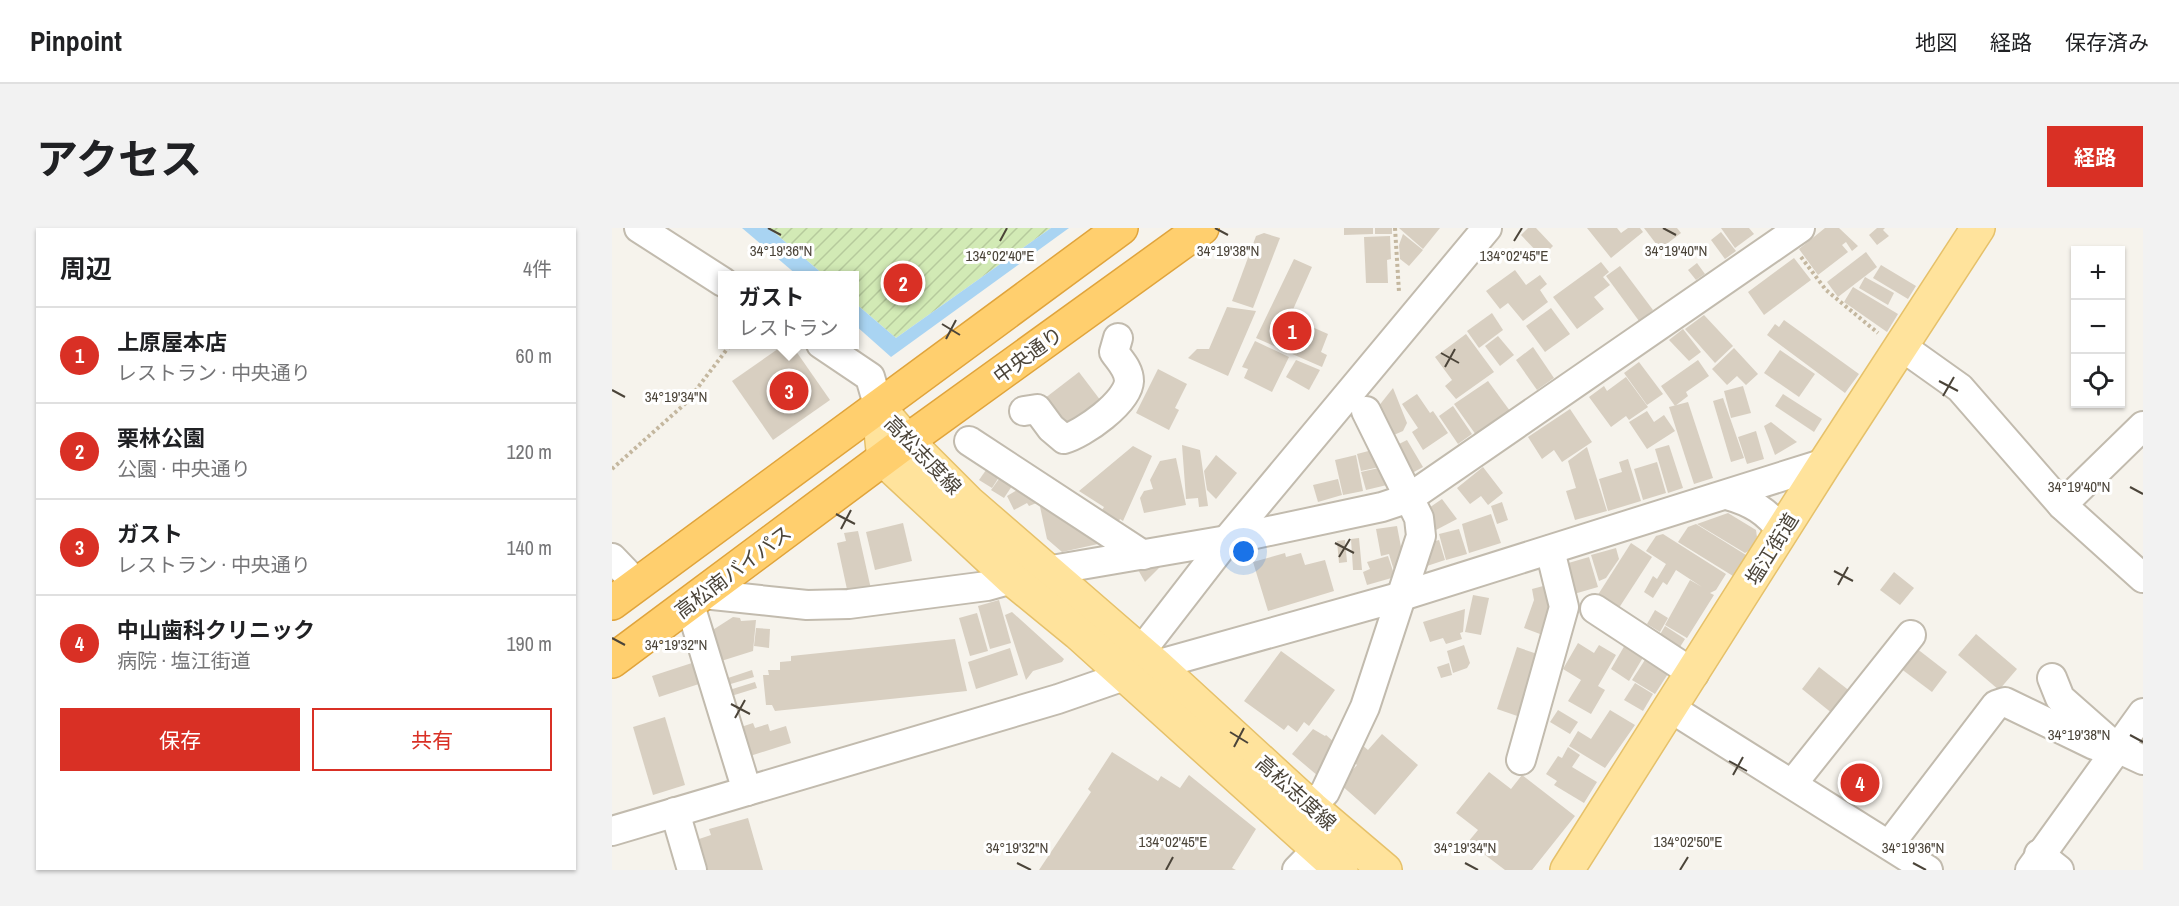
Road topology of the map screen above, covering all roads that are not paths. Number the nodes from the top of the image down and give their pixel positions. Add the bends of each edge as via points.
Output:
1 (639, 228) edge
2 (1121, 228) edge
3 (1202, 228) edge
4 (1487, 228) edge
5 (1978, 228) edge
6 (1793, 233) edge
7 (718, 279) edge
8 (1118, 338) dead end
9 (1901, 346) junction
10 (827, 349) edge
11 (879, 408) junction
12 (1024, 411) dead end
13 (1366, 411) dead end
14 (2143, 426) edge
15 (969, 441) dead end
16 (896, 451) junction
17 (1825, 463) junction
18 (854, 483) joint
19 (1727, 495) junction
20 (1409, 498) junction
21 (2062, 505) junction
22 (1782, 531) junction
23 (1227, 540) junction
24 (1550, 550) junction
25 (1143, 555) junction
26 (612, 558) edge
27 (1046, 571) junction
28 (2143, 578) edge
29 (1012, 579) junction
30 (620, 588) edge
31 (1399, 597) junction
32 (696, 600) junction
33 (1595, 609) dead end
34 (1911, 635) dead end
35 (612, 661) edge
36 (1139, 664) junction
37 (1694, 674) junction
38 (2052, 678) dead end
39 (1672, 709) junction
40 (2143, 713) edge
41 (2117, 748) junction
42 (1521, 760) dead end
43 (2143, 760) edge
44 (1793, 783) junction
45 (747, 791) junction
46 (675, 812) junction
47 (1302, 817) junction
48 (612, 831) edge
49 (1889, 845) junction
50 (1323, 855) edge
51 (2043, 865) edge
52 (692, 870) edge
53 (1385, 870) edge
54 (1567, 870) edge
55 (1928, 870) edge

1 - 7 street
2 - 11 highway
3 - 16 highway, 中央通り
4 - 23 street
5 - 9 main road, 塩江街道
6 - 20 street
8 - 12 street via 1114,352 1129,380 1110,411 1064,439 1036,409
9 - 17 main road, 塩江街道
9 - 21 street via 1960,388
10 - 11 street via 870,377
11 - 16 main road, 高松志度線
11 - 30 highway
13 - 20 street
14 - 21 street
15 - 25 street
16 - 18 highway, 中央通り
16 - 27 main road, 高松志度線 via 968,502
16 - 29 main road, 高松志度線
17 - 19 street
17 - 22 main road, 塩江街道
18 - 32 highway, 高松南バイパス
19 - 22 street via 1750,501
19 - 24 street
20 - 23 street
20 - 31 street via 1419,518 1421,536
21 - 28 street
22 - 37 main road, 塩江街道
23 - 25 street
23 - 36 street
24 - 31 street
24 - 42 street via 1564,608
25 - 27 street
26 - 30 street
27 - 36 main road, 高松志度線
29 - 32 street via 849,604
29 - 36 main road, 高松志度線
31 - 36 street
31 - 47 street via 1365,707 1325,792
32 - 35 highway, 高松南バイパス
32 - 45 street
33 - 37 street
34 - 44 street
36 - 45 street via 1058,699
36 - 47 main road, 高松志度線
37 - 39 main road, 塩江街道
38 - 41 street via 2060,698
39 - 44 street
39 - 54 main road, 塩江街道
40 - 41 street
41 - 43 street
41 - 49 street via 2094,745 2005,702 1996,705
41 - 51 street
44 - 49 street
45 - 46 street
46 - 48 street
46 - 52 street
47 - 50 main road, 高松志度線
49 - 55 street
50 - 53 main road, 高松志度線

